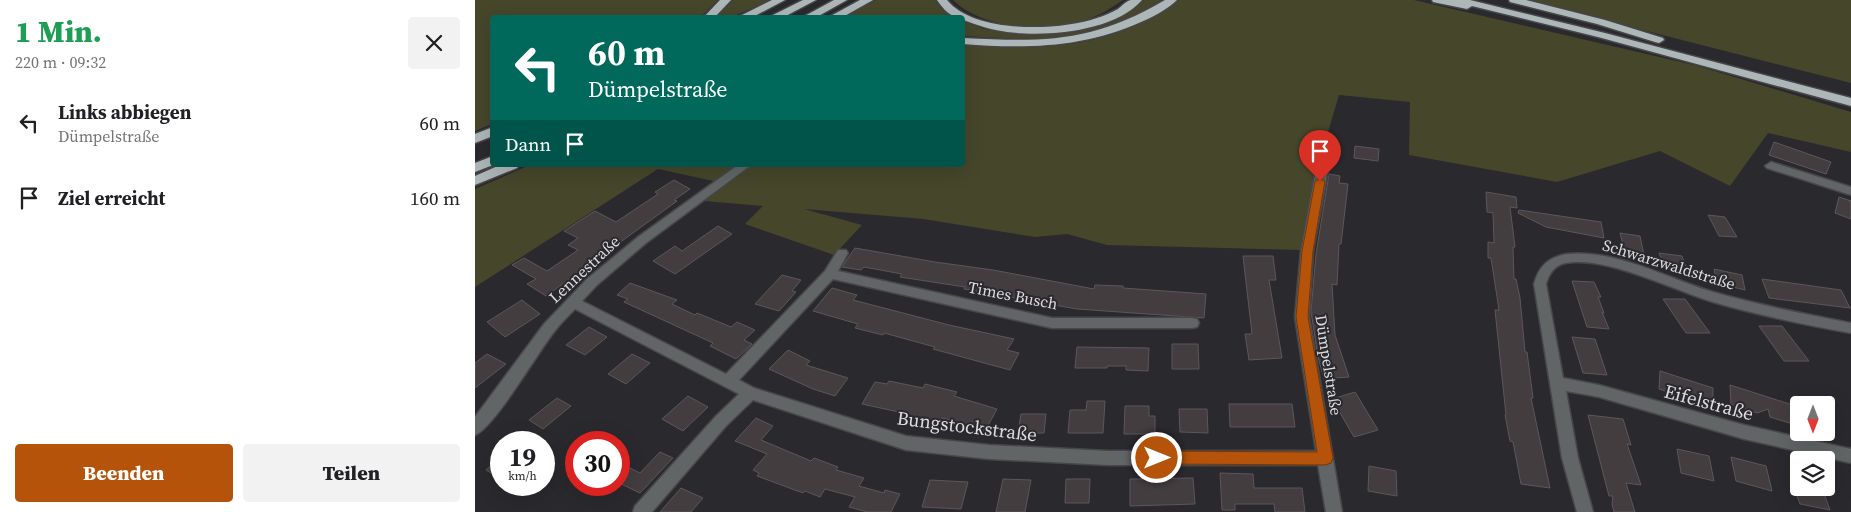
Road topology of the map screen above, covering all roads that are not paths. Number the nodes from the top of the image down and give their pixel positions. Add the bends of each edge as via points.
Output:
1 (726, 0) edge
2 (781, 0) edge
3 (811, 0) edge
4 (842, 0) edge
5 (868, 0) edge
6 (941, 0) edge
7 (1137, 0) edge
8 (1172, 0) edge
9 (1437, 0) edge
10 (1458, 0) edge
11 (1491, 0) edge
12 (1514, 0) edge
13 (711, 15) edge
14 (748, 15) edge
15 (778, 15) edge
16 (812, 15) edge
17 (838, 15) edge
18 (959, 15) edge
19 (965, 17) edge
20 (1659, 40) junction
21 (965, 41) edge
22 (1678, 56) junction
23 (1851, 92) edge
24 (1851, 102) edge
25 (490, 132) edge
26 (475, 139) edge
27 (490, 142) edge
28 (475, 148) edge
29 (490, 161) edge
30 (1323, 164) dead end
31 (1771, 166) dead end
32 (507, 167) edge
33 (742, 167) edge
34 (475, 168) edge
35 (475, 181) edge
36 (1851, 190) edge
37 (842, 253) dead end
38 (830, 274) junction
39 (573, 302) junction
40 (1192, 324) dead end
41 (1851, 328) edge
42 (728, 382) junction
43 (1556, 383) junction
44 (750, 393) junction
45 (475, 428) edge
46 (1851, 456) edge
47 (1325, 458) junction
48 (641, 512) edge
49 (1334, 512) edge
50 (1585, 512) edge

1 - 13 highway
2 - 14 highway
3 - 15 highway
4 - 16 highway
5 - 17 highway
6 - 18 highway
7 - 19 highway via 1101,20 1065,28 1032,31 994,27
8 - 21 highway via 1121,29 1077,40 1033,44
9 - 22 highway
10 - 22 highway
11 - 20 highway
12 - 20 highway
20 - 23 highway
22 - 24 highway
25 - 26 highway
27 - 28 highway
29 - 34 highway
30 - 47 street, Dümpelstraße via 1307,251 1302,317
31 - 36 street
32 - 35 highway
33 - 39 street, Lennestraße via 618,259
37 - 38 street
38 - 40 street, Times Busch via 1052,323
38 - 42 street
39 - 42 street, Bungstockstraße
39 - 45 street, Lennestraße via 549,328
41 - 43 street, Schwarzwaldstraße via 1728,301 1606,262 1589,258 1561,259 1548,266 1540,284
42 - 44 street, Bungstockstraße
43 - 46 street, Eifelstraße via 1599,391 1744,432
43 - 50 street, Schwarzwaldstraße via 1570,458
44 - 47 street, Bungstockstraße via 905,443 989,452 1108,458
44 - 48 street
47 - 49 street, Dümpelstraße

